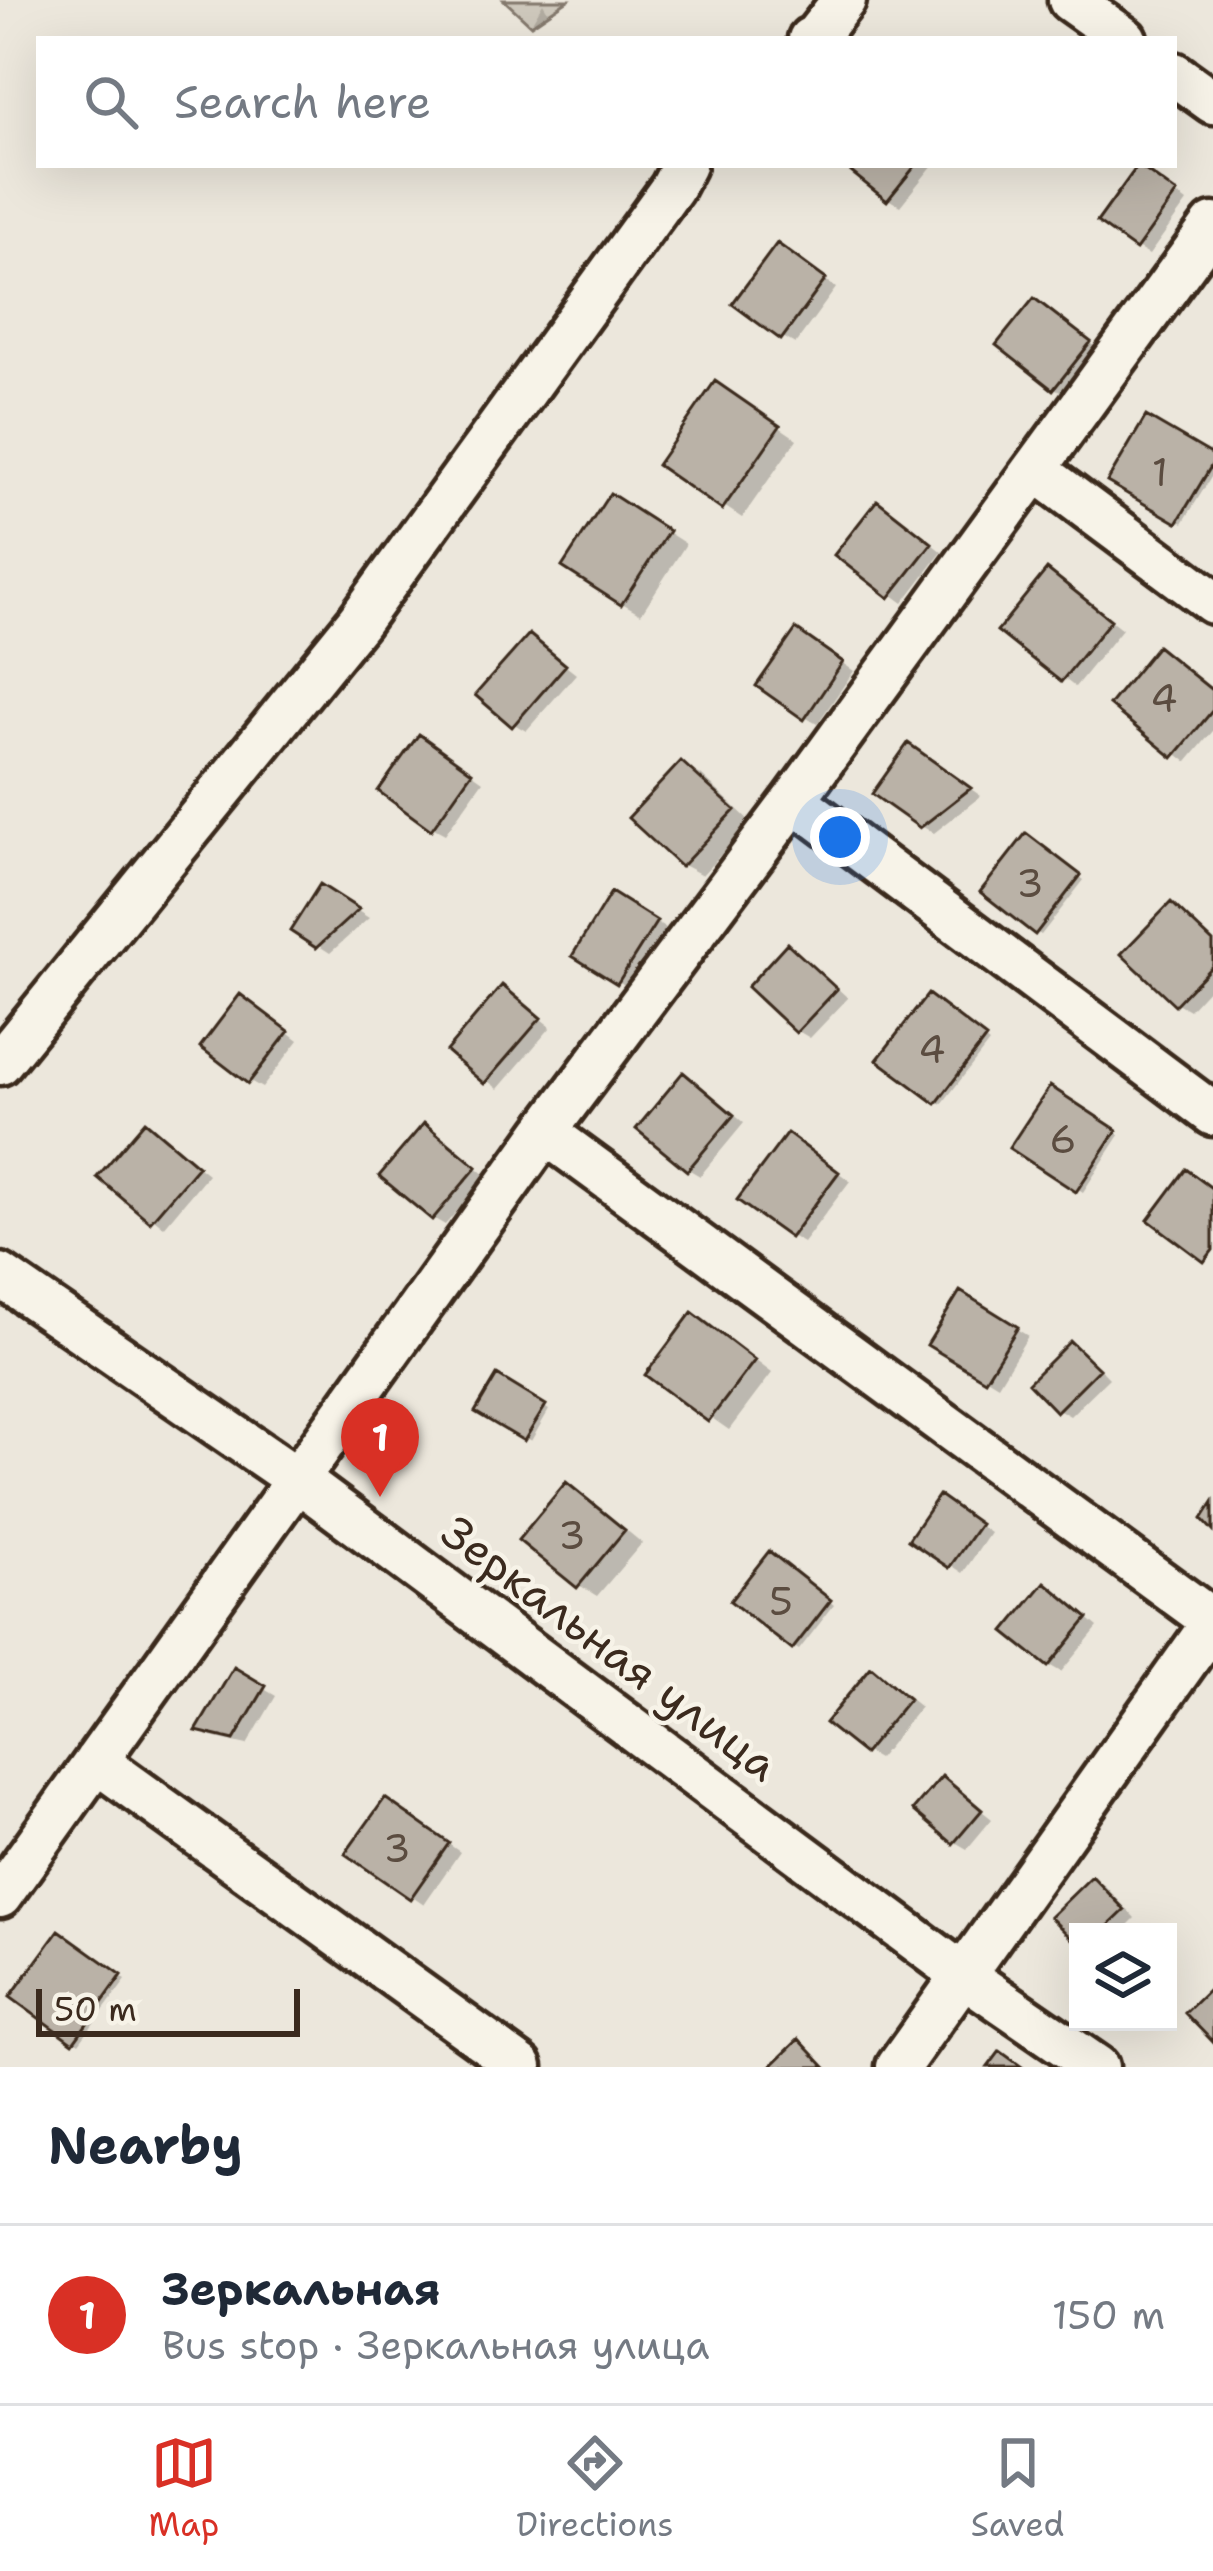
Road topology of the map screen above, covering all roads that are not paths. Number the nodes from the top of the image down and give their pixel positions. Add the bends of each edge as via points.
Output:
1 (844, 0) edge
2 (1070, 0) edge
3 (816, 36) edge
4 (1120, 36) edge
5 (1177, 76) edge
6 (1213, 102) edge
7 (683, 168) edge
8 (1213, 225) edge
9 (1036, 470) junction
10 (1213, 602) edge
11 (794, 800) junction
12 (0, 1063) edge
13 (1213, 1114) edge
14 (545, 1132) junction
15 (0, 1275) edge
16 (298, 1480) junction
17 (1213, 1622) edge
18 (96, 1761) junction
19 (0, 1896) edge
20 (963, 1975) junction
21 (521, 2067) edge
22 (898, 2067) edge
23 (1097, 2067) edge

1 - 3 street
2 - 4 street
5 - 6 street
7 - 12 street via 358,622
8 - 9 street
9 - 10 street
9 - 11 street
11 - 13 street
11 - 14 street
14 - 16 street
14 - 17 street
15 - 16 street, Зеркальная улица
16 - 18 street
16 - 20 street, Зеркальная улица
17 - 20 street
18 - 19 street
18 - 21 street
20 - 22 street
20 - 23 street, Зеркальная улица

